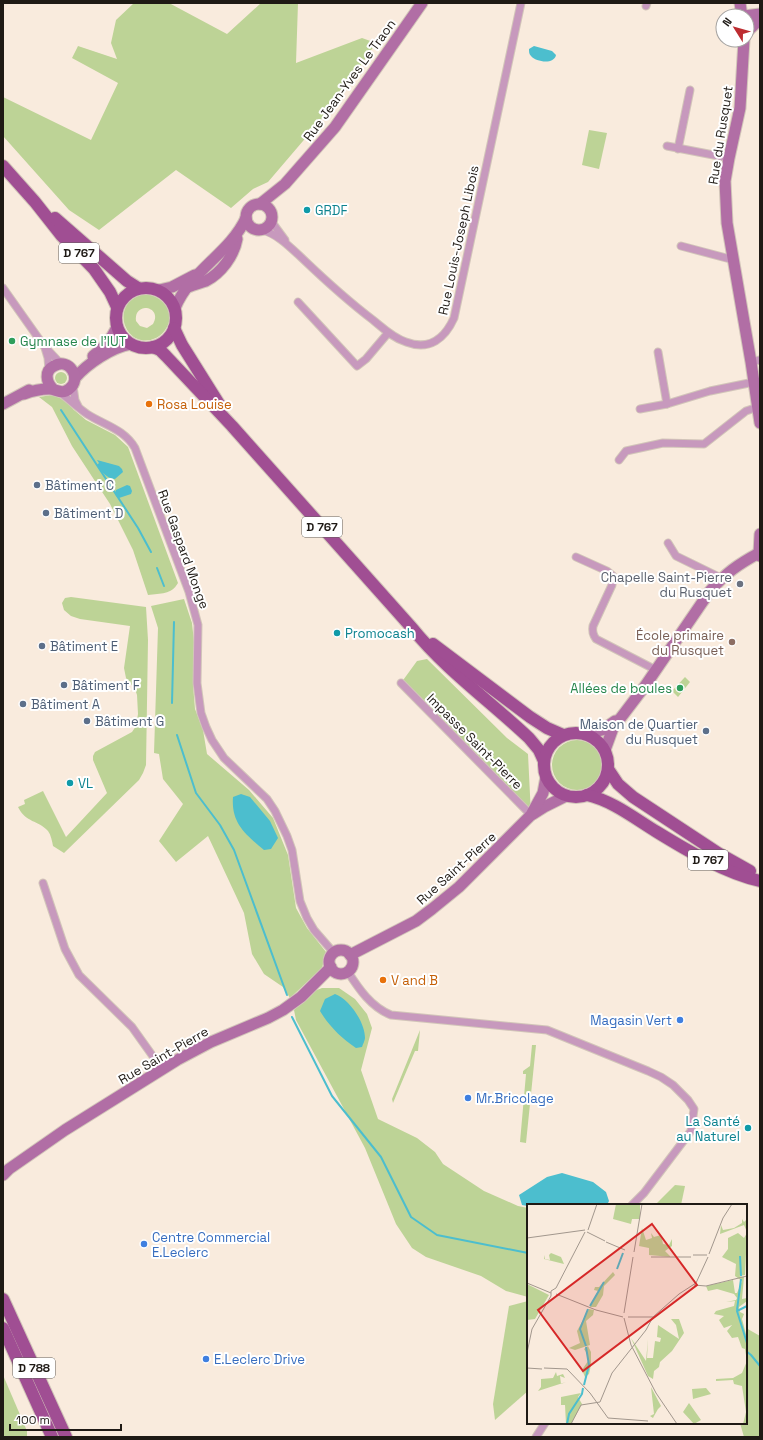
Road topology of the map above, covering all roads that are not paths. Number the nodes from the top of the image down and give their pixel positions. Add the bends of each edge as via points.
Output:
1 (422, 3) edge
2 (521, 3) edge
3 (744, 48) edge
4 (690, 90) dead end
5 (667, 146) dead end
6 (678, 149) junction
7 (729, 158) junction
8 (3, 166) edge
9 (285, 184) junction
10 (35, 202) junction
11 (260, 204) junction
12 (271, 216) junction
13 (246, 218) junction
14 (258, 229) junction
15 (233, 242) junction
16 (287, 244) junction
17 (680, 246) dead end
18 (734, 260) junction
19 (200, 272) junction
20 (187, 287) junction
21 (3, 288) edge
22 (138, 288) junction
23 (159, 290) junction
24 (298, 302) dead end
25 (117, 307) junction
26 (175, 308) junction
27 (117, 327) junction
28 (174, 328) junction
29 (388, 333) junction
30 (131, 344) junction
31 (44, 346) junction
32 (153, 347) junction
33 (658, 352) dead end
34 (756, 361) edge
35 (65, 365) junction
36 (48, 374) junction
37 (74, 382) junction
38 (754, 382) junction
39 (56, 391) junction
40 (24, 394) junction
41 (3, 404) edge
42 (668, 404) junction
43 (758, 407) junction
44 (79, 408) junction
45 (640, 409) dead end
46 (760, 423) edge
47 (232, 426) junction
48 (619, 460) dead end
49 (760, 534) edge
50 (668, 543) dead end
51 (760, 554) edge
52 (576, 557) dead end
53 (721, 578) junction
54 (412, 628) junction
55 (656, 670) junction
56 (402, 684) dead end
57 (620, 717) junction
58 (586, 734) junction
59 (563, 735) junction
60 (605, 750) junction
61 (544, 761) junction
62 (608, 769) junction
63 (546, 778) junction
64 (587, 795) junction
65 (566, 796) junction
66 (531, 815) junction
67 (760, 876) edge
68 (760, 881) edge
69 (44, 883) dead end
70 (334, 953) junction
71 (350, 955) junction
72 (331, 967) junction
73 (348, 972) junction
74 (162, 1069) junction
75 (5, 1172) edge
76 (633, 1204) edge
77 (3, 1299) edge
78 (3, 1328) edge
79 (544, 1424) edge
80 (52, 1437) edge
81 (66, 1437) edge
82 (536, 1437) edge

1 - 9 main road, Rue Jean-Yves Le Traon via 346,113
2 - 29 street, Rue Louis-Joseph Libois via 454,318 446,333 428,344 405,342
3 - 7 main road, Rue du Rusquet via 740,108
4 - 6 street
5 - 6 street
6 - 7 street
7 - 18 main road, Rue du Rusquet via 725,204
8 - 10 main road, D 767
9 - 11 main road, Rue Jean-Yves Le Traon
9 - 12 main road
10 - 22 main road, D 767
10 - 25 main road, D 767 via 61,235 94,269
11 - 12 main road via 268,207
11 - 13 main road via 250,208
12 - 14 main road via 269,225
12 - 16 street, Rue Louis-Joseph Libois
13 - 14 main road via 247,222
13 - 15 main road
14 - 15 main road
14 - 16 street, Rue Louis-Joseph Libois
15 - 19 main road
15 - 20 main road via 232,255 217,272 206,280
16 - 29 street, Rue Louis-Joseph Libois via 346,300
17 - 18 street
18 - 34 main road, Rue du Rusquet
19 - 20 main road
19 - 23 main road via 172,287
20 - 26 main road
21 - 31 street
22 - 23 main road
22 - 25 main road via 125,295
23 - 26 main road via 168,297
24 - 29 street via 357,366
25 - 27 main road
26 - 28 main road
27 - 30 main road via 120,334
27 - 35 main road via 106,345 89,360 74,366
28 - 32 main road via 166,340
28 - 47 main road, D 767
30 - 32 main road via 138,347
30 - 37 main road via 117,348 82,370
31 - 35 street
31 - 36 street via 48,358
32 - 47 main road, D 767 via 160,350
33 - 42 street
34 - 38 main road, Rue du Rusquet
35 - 36 main road via 54,366
35 - 37 main road via 73,371
36 - 39 main road via 49,386
36 - 40 main road via 40,384
37 - 39 main road via 67,391
37 - 44 street via 75,400
38 - 42 street via 710,391
38 - 43 main road, Rue du Rusquet
39 - 40 main road
39 - 44 street, Rue Gaspard Monge
40 - 41 main road
42 - 45 street
43 - 46 main road, Rue du Rusquet
43 - 48 street via 746,411 704,444 662,443 626,451
44 - 70 street, Rue Gaspard Monge via 123,433 135,448 189,592 198,625 197,683 201,713 206,726 224,758 267,799 275,811 292,850 300,901 307,918
47 - 54 main road, D 767
49 - 51 main road
50 - 53 street via 676,556
51 - 53 main road via 736,566
52 - 55 street via 613,576 612,585 593,626 594,637
53 - 55 main road
54 - 59 main road, D 767 via 513,704 547,728
54 - 61 main road, D 767 via 444,663 529,738
55 - 57 main road
56 - 66 street, Impasse Saint-Pierre
57 - 58 main road via 602,730
57 - 60 main road
58 - 59 main road via 574,732
58 - 60 main road via 595,738
59 - 61 main road via 550,745
60 - 62 main road
61 - 63 main road
62 - 64 main road via 601,785
62 - 67 main road, D 767 via 618,784 633,797 718,853
63 - 65 main road via 554,789
63 - 66 main road, Rue Saint-Pierre via 543,793
64 - 65 main road
64 - 68 main road, D 767 via 616,806 695,854 733,872
65 - 66 main road, Rue Saint-Pierre
66 - 71 main road, Rue Saint-Pierre via 459,887 432,909 400,930
69 - 74 street via 65,949 80,975 132,1027
70 - 71 main road via 341,951
70 - 72 main road via 330,959
71 - 73 main road via 353,962
72 - 73 main road via 338,974
72 - 74 main road, Rue Saint-Pierre via 301,997 283,1010 211,1042
73 - 76 street via 357,987 375,1006 391,1015 547,1030 673,1084 694,1109 692,1131
74 - 75 main road, Rue Saint-Pierre via 65,1130
77 - 81 main road, D 788
78 - 80 main road, D 788
79 - 82 street

